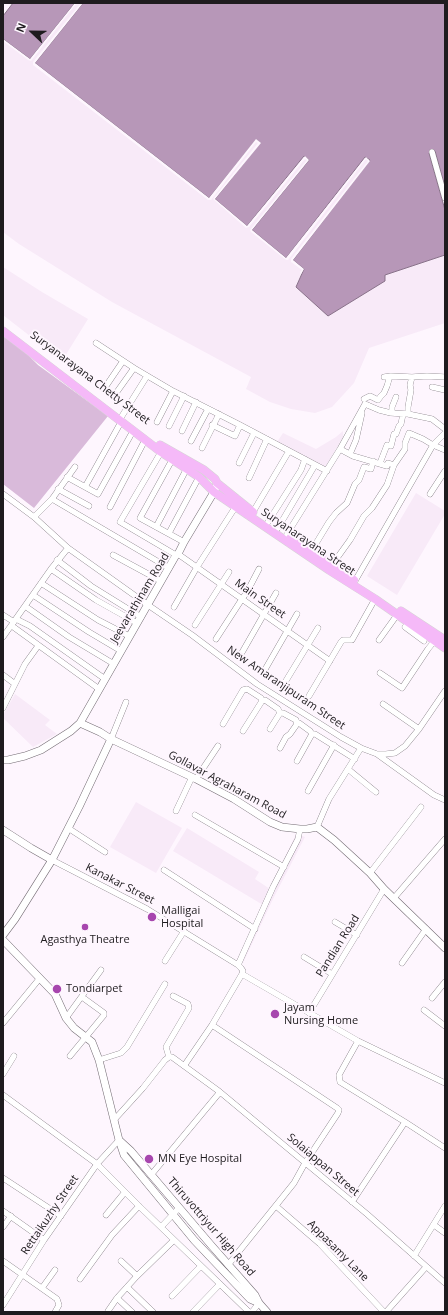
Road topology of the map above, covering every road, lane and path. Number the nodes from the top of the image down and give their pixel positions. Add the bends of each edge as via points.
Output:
1 (432, 152) dead end
2 (445, 198) edge
3 (3, 326) edge
4 (3, 331) edge
5 (96, 343) dead end
6 (123, 361) junction
7 (134, 368) junction
8 (147, 376) junction
9 (412, 377) junction
10 (445, 377) edge
11 (432, 387) dead end
12 (104, 389) dead end
13 (445, 390) edge
14 (173, 391) junction
15 (114, 396) dead end
16 (184, 396) junction
17 (396, 397) dead end
18 (364, 400) dead end
19 (196, 402) junction
20 (208, 409) junction
21 (361, 411) junction
22 (392, 413) junction
23 (219, 414) junction
24 (406, 414) junction
25 (122, 419) junction
26 (158, 422) dead end
27 (212, 425) junction
28 (240, 425) junction
29 (169, 426) dead end
30 (445, 429) edge
31 (133, 431) junction
32 (182, 431) dead end
33 (254, 433) junction
34 (445, 433) edge
35 (266, 439) junction
36 (145, 440) junction
37 (192, 441) dead end
38 (433, 445) junction
39 (202, 448) dead end
40 (340, 449) junction
41 (162, 450) junction
42 (445, 450) edge
43 (289, 451) junction
44 (350, 454) junction
45 (305, 459) junction
46 (172, 460) junction
47 (373, 461) junction
48 (239, 463) dead end
49 (380, 463) junction
50 (315, 465) junction
51 (394, 465) junction
52 (75, 467) dead end
53 (186, 470) junction
54 (326, 471) junction
55 (445, 471) edge
56 (67, 477) junction
57 (199, 477) junction
58 (249, 478) dead end
59 (217, 483) junction
60 (85, 487) junction
61 (58, 489) junction
62 (214, 492) junction
63 (3, 494) edge
64 (430, 494) dead end
65 (52, 499) junction
66 (89, 506) dead end
67 (236, 506) junction
68 (110, 507) dead end
69 (254, 512) junction
70 (34, 517) junction
71 (268, 522) junction
72 (156, 527) junction
73 (278, 528) junction
74 (169, 533) junction
75 (287, 534) junction
76 (184, 542) junction
77 (68, 548) junction
78 (312, 550) junction
79 (113, 555) dead end
80 (177, 555) junction
81 (57, 560) junction
82 (332, 565) junction
83 (197, 567) junction
84 (169, 568) junction
85 (51, 569) junction
86 (259, 569) dead end
87 (229, 572) dead end
88 (162, 581) junction
89 (355, 581) junction
90 (40, 583) junction
91 (221, 584) junction
92 (276, 592) dead end
93 (33, 595) junction
94 (242, 599) junction
95 (375, 599) junction
96 (148, 605) junction
97 (25, 606) junction
98 (174, 607) dead end
99 (265, 614) junction
100 (297, 614) dead end
101 (3, 615) edge
102 (397, 615) junction
103 (139, 620) junction
104 (14, 622) junction
105 (409, 623) junction
106 (195, 625) dead end
107 (318, 628) dead end
108 (287, 631) junction
109 (130, 636) junction
110 (3, 637) edge
111 (216, 639) dead end
112 (380, 640) dead end
113 (445, 640) edge
114 (424, 641) dead end
115 (435, 642) junction
116 (308, 645) junction
117 (38, 646) junction
118 (445, 648) edge
119 (121, 651) junction
120 (240, 656) dead end
121 (330, 661) junction
122 (114, 664) junction
123 (263, 673) dead end
124 (380, 673) dead end
125 (3, 675) edge
126 (105, 679) junction
127 (15, 684) junction
128 (284, 684) dead end
129 (99, 689) junction
130 (445, 691) edge
131 (309, 696) dead end
132 (262, 701) junction
133 (126, 702) dead end
134 (383, 704) dead end
135 (3, 708) edge
136 (280, 713) junction
137 (80, 723) junction
138 (223, 724) dead end
139 (297, 724) junction
140 (270, 729) dead end
141 (419, 729) junction
142 (243, 731) dead end
143 (312, 734) junction
144 (111, 739) junction
145 (334, 745) junction
146 (218, 746) dead end
147 (280, 748) dead end
148 (361, 748) junction
149 (377, 754) junction
150 (355, 759) junction
151 (3, 760) edge
152 (297, 761) dead end
153 (348, 769) junction
154 (194, 778) junction
155 (308, 791) dead end
156 (376, 792) dead end
157 (445, 800) edge
158 (421, 807) dead end
159 (176, 811) dead end
160 (195, 815) dead end
161 (317, 827) junction
162 (68, 828) junction
163 (3, 830) edge
164 (300, 830) junction
165 (445, 839) edge
166 (106, 852) dead end
167 (52, 860) junction
168 (284, 868) junction
169 (164, 870) dead end
170 (370, 873) junction
171 (384, 889) junction
172 (394, 898) junction
173 (335, 922) dead end
174 (255, 929) junction
175 (426, 930) junction
176 (184, 931) junction
177 (3, 935) edge
178 (357, 935) junction
179 (3, 940) edge
180 (445, 948) edge
181 (304, 957) dead end
182 (165, 961) dead end
183 (402, 963) dead end
184 (238, 965) junction
185 (101, 970) dead end
186 (242, 974) junction
187 (332, 974) junction
188 (40, 978) junction
189 (445, 982) edge
190 (165, 984) dead end
191 (173, 996) dead end
192 (82, 997) junction
193 (432, 998) dead end
194 (424, 1010) dead end
195 (309, 1013) junction
196 (66, 1018) junction
197 (3, 1023) edge
198 (212, 1025) junction
199 (445, 1026) edge
200 (86, 1038) junction
201 (358, 1041) junction
202 (14, 1056) dead end
203 (70, 1056) dead end
204 (169, 1057) junction
205 (99, 1060) junction
206 (184, 1066) junction
207 (3, 1074) edge
208 (445, 1083) edge
209 (220, 1092) junction
210 (3, 1095) edge
211 (114, 1120) junction
212 (405, 1122) junction
213 (118, 1140) junction
214 (445, 1148) edge
215 (305, 1163) junction
216 (97, 1164) junction
217 (150, 1175) junction
218 (3, 1178) edge
219 (125, 1192) junction
220 (352, 1202) junction
221 (139, 1206) junction
222 (276, 1206) junction
223 (445, 1206) edge
224 (179, 1208) junction
225 (3, 1211) edge
226 (173, 1214) junction
227 (106, 1215) dead end
228 (11, 1216) junction
229 (61, 1216) junction
230 (434, 1224) junction
231 (3, 1227) edge
232 (161, 1227) junction
233 (445, 1233) edge
234 (44, 1240) junction
235 (174, 1240) junction
236 (414, 1256) junction
237 (3, 1261) edge
238 (121, 1261) dead end
239 (228, 1265) junction
240 (201, 1266) junction
241 (426, 1267) junction
242 (54, 1270) dead end
243 (23, 1274) junction
244 (137, 1276) junction
245 (80, 1279) dead end
246 (445, 1283) edge
247 (220, 1284) junction
248 (127, 1287) junction
249 (42, 1288) junction
250 (172, 1296) dead end
251 (117, 1298) junction
252 (259, 1304) junction
253 (3, 1305) edge
254 (108, 1311) dead end
255 (55, 1312) edge
256 (132, 1312) edge
257 (153, 1312) edge
258 (193, 1312) edge
259 (249, 1312) edge
260 (252, 1312) edge
261 (267, 1312) edge
262 (385, 1312) edge

1 - 2 street
3 - 25 main road, Suryanarayana Chetty Street
4 - 25 main road, Suryanarayana Chetty Street
5 - 6 street
6 - 7 street
6 - 12 street
7 - 8 street
7 - 15 street
8 - 14 street
8 - 25 street
9 - 10 street
9 - 18 street via 387,377 388,386 378,400 370,396
9 - 24 street
11 - 13 street
14 - 16 street
14 - 26 street
16 - 19 street
16 - 29 street
17 - 22 street
19 - 20 street
19 - 32 street
20 - 23 street
20 - 37 street
21 - 22 street via 365,404
21 - 40 street
21 - 44 street via 357,435
22 - 24 street
23 - 27 street
23 - 28 street
24 - 30 street via 432,419
24 - 49 street via 394,434 391,446 387,445
25 - 31 main road, Suryanarayana Chetty Street
25 - 41 main road, Suryanarayana Chetty Street
25 - 60 street
27 - 28 street via 235,436
27 - 39 street
28 - 33 street
31 - 36 main road, Suryanarayana Chetty Street
31 - 60 street via 98,494
33 - 35 street
33 - 48 street
34 - 38 street
35 - 43 street
35 - 58 street
36 - 41 main road, Suryanarayana Chetty Street
36 - 68 street
38 - 42 street
38 - 51 street via 409,434 405,449
38 - 89 street
40 - 44 street
40 - 54 street
41 - 46 main road, Suryanarayana Street
41 - 59 main road, Suryanarayana Street via 204,470
41 - 80 street, Main Street via 120,522
43 - 45 street
43 - 69 street
44 - 47 street
45 - 50 street
45 - 71 street via 301,470
46 - 53 main road, Suryanarayana Street
46 - 72 street via 140,518
47 - 49 street
47 - 78 street via 371,469 364,467 347,503 329,522
49 - 51 street
50 - 54 street
50 - 73 street
51 - 82 street via 387,485
52 - 56 street
53 - 57 main road, Suryanarayana Street
53 - 72 street
54 - 75 street
55 - 64 street
56 - 60 street
56 - 61 street
57 - 62 main road, Suryanarayana Street
57 - 74 street
59 - 62 main road, Jeevarathinam Road
59 - 69 main road, Suryanarayana Street
61 - 65 street
61 - 66 street
62 - 67 main road, Suryanarayana Street
62 - 76 main road, Jeevarathinam Road
63 - 70 street, New Amaranjipuram Street
65 - 70 street
65 - 84 street
67 - 83 street
67 - 95 main road, Suryanarayana Street
69 - 71 main road, Suryanarayana Street
70 - 77 street, New Amaranjipuram Street
71 - 73 main road, Suryanarayana Street
72 - 74 street
73 - 75 main road, Suryanarayana Street
74 - 76 street
75 - 78 main road, Suryanarayana Street
76 - 80 main road, Jeevarathinam Road
77 - 81 street
77 - 96 street, New Amaranjipuram Street
78 - 82 main road, Suryanarayana Street
79 - 88 street
80 - 83 street, Main Street
80 - 84 main road, Jeevarathinam Road
81 - 85 street
81 - 103 street
82 - 89 main road, Suryanarayana Street
83 - 91 street, Main Street
83 - 98 street
84 - 88 main road, Jeevarathinam Road
85 - 90 street
85 - 103 street via 96,600
86 - 94 street
87 - 91 street
88 - 96 main road, Jeevarathinam Road
89 - 113 main road, Suryanarayana Street
90 - 93 street
90 - 109 street via 98,620
91 - 94 street, Main Street
91 - 106 street
92 - 99 street
93 - 97 street
93 - 119 street
94 - 99 street, Main Street
94 - 111 street
95 - 102 main road, Suryanarayana Street
95 - 121 street via 352,640 342,641
96 - 103 main road, Jeevarathinam Road
96 - 148 street, New Amaranjipuram Street via 257,684
97 - 104 street
97 - 122 street
99 - 108 street, Main Street
99 - 120 street
100 - 108 street
101 - 104 street
102 - 105 main road, Suryanarayana Street
102 - 112 street
103 - 109 main road, Jeevarathinam Road
104 - 110 street
104 - 117 street
104 - 126 street via 30,626
105 - 114 street via 405,627
105 - 115 main road, Suryanarayana Street
107 - 116 street
108 - 116 street, Main Street
108 - 123 street
109 - 119 main road, Jeevarathinam Road
115 - 118 main road, Suryanarayana Street
115 - 124 street via 402,688
116 - 121 street, Main Street
116 - 128 street
117 - 127 street
117 - 129 street
119 - 122 main road, Jeevarathinam Road
121 - 131 street
122 - 126 main road, Jeevarathinam Road
125 - 127 street
126 - 129 main road, Jeevarathinam Road
127 - 135 street
129 - 137 main road, Jeevarathinam Road
130 - 141 street
132 - 136 street via 265,700
132 - 138 street via 245,689
132 - 142 street
133 - 144 street
134 - 141 street
136 - 139 street via 296,720
136 - 140 street
137 - 144 main road, Gollavar Agraharam Road
137 - 151 main road via 42,750
139 - 143 street
139 - 147 street
141 - 149 street via 405,746 395,752
143 - 145 street
143 - 152 street
144 - 154 main road, Gollavar Agraharam Road
144 - 162 main road
145 - 150 street
145 - 155 street
146 - 154 street
148 - 149 street, New Amaranjipuram Street
148 - 150 street
149 - 157 street via 434,795
150 - 153 street
153 - 156 street
153 - 161 street via 329,800
154 - 159 street
154 - 164 main road, Gollavar Agraharam Road via 270,822
158 - 170 street
160 - 168 street
161 - 164 main road, Gollavar Agraharam Road
161 - 170 main road
162 - 166 street
162 - 167 main road
163 - 167 main road
164 - 168 street
165 - 172 street
167 - 176 street, Kanakar Street via 147,908
167 - 177 main road
168 - 174 street
169 - 174 street
170 - 171 main road
171 - 172 main road
171 - 178 street, Pandian Road
172 - 175 main road
173 - 178 street
174 - 184 street
175 - 180 main road
175 - 183 street
176 - 182 street
176 - 184 street, Kanakar Street
178 - 187 street, Pandian Road
179 - 188 main road
181 - 187 street
184 - 186 street via 243,971
185 - 192 street
186 - 195 street
186 - 198 street
187 - 195 street, Pandian Road
188 - 196 main road via 55,994
188 - 197 street
189 - 193 street
190 - 205 street via 127,1047 121,1053
191 - 204 street via 188,1004 189,1008 166,1047
192 - 196 street
192 - 200 street via 104,1015
194 - 199 street
195 - 201 street
196 - 200 main road
198 - 206 street
198 - 215 street via 337,1108 338,1113
200 - 203 street
200 - 205 main road via 92,1042
201 - 208 street
201 - 212 street via 339,1076 340,1082
202 - 207 street
204 - 206 street, Solaiappan Street
204 - 211 street
205 - 211 main road
206 - 209 street, Solaiappan Street
209 - 215 street, Solaiappan Street
209 - 217 street
210 - 216 street
211 - 213 main road
212 - 214 street
212 - 220 street
213 - 216 street, Rettaikuzhy Street
213 - 217 main road, Thiruvottriyur High Road via 131,1151
213 - 226 main road via 124,1155
215 - 220 street, Solaiappan Street
215 - 222 street via 294,1183
216 - 219 street
216 - 229 street, Rettaikuzhy Street
217 - 224 main road, Thiruvottriyur High Road
218 - 229 street
219 - 221 street
219 - 227 street
220 - 236 street, Solaiappan Street
221 - 232 street
221 - 245 street via 112,1235
222 - 239 street
222 - 262 street, Appasamy Lane via 320,1244
223 - 230 street
224 - 226 street
224 - 239 main road, Thiruvottriyur High Road
225 - 228 street
226 - 232 street
226 - 252 main road via 250,1299
228 - 231 street
228 - 234 street
229 - 234 street, Rettaikuzhy Street
230 - 233 street
230 - 236 street
232 - 235 street
234 - 243 street, Rettaikuzhy Street
235 - 240 street
235 - 244 street
236 - 241 street, Solaiappan Street
237 - 243 street
238 - 244 street
239 - 252 main road, Thiruvottriyur High Road via 255,1295
240 - 247 street
240 - 250 street
241 - 246 street, Solaiappan Street
241 - 262 street
242 - 249 street
243 - 249 street
243 - 253 street, Rettaikuzhy Street
244 - 248 street
247 - 258 street
247 - 259 street
248 - 251 street
248 - 257 street
249 - 255 street via 59,1302
251 - 254 street
251 - 256 street
252 - 260 street
252 - 261 main road, Thiruvottriyur High Road

